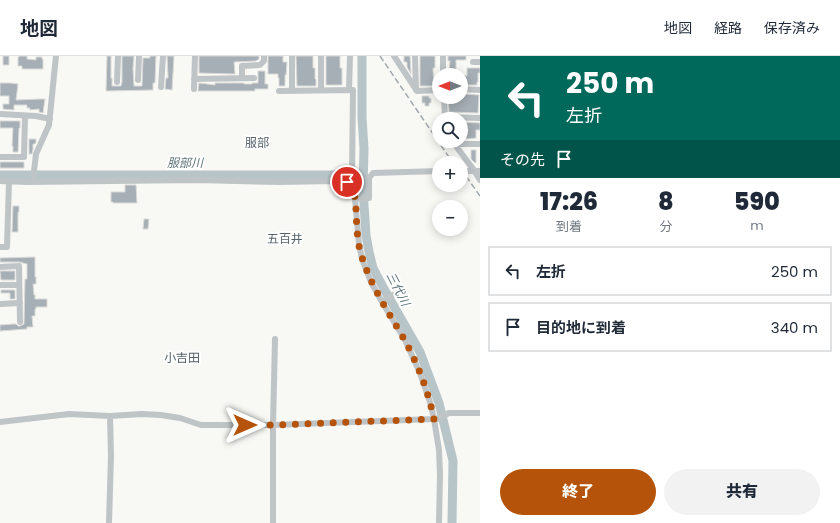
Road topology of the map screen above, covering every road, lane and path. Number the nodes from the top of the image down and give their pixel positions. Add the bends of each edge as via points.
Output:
1 (56, 56) edge
2 (118, 56) edge
3 (140, 56) edge
4 (163, 56) edge
5 (195, 56) edge
6 (264, 56) edge
7 (292, 56) edge
8 (321, 56) edge
9 (350, 56) edge
10 (394, 56) edge
11 (415, 56) edge
12 (443, 56) edge
13 (443, 68) edge
14 (242, 78) junction
15 (254, 78) dead end
16 (194, 79) junction
17 (138, 80) dead end
18 (118, 82) dead end
19 (161, 87) dead end
20 (194, 89) dead end
21 (468, 89) edge
22 (321, 90) junction
23 (349, 90) junction
24 (416, 90) junction
25 (432, 90) edge
26 (480, 90) edge
27 (279, 91) dead end
28 (292, 91) junction
29 (0, 114) edge
30 (25, 116) junction
31 (468, 118) edge
32 (480, 118) edge
33 (50, 119) junction
34 (468, 143) edge
35 (480, 144) edge
36 (458, 148) edge
37 (0, 157) edge
38 (432, 171) edge
39 (477, 171) edge
40 (480, 180) edge
41 (0, 181) edge
42 (9, 181) junction
43 (34, 181) junction
44 (346, 183) junction
45 (356, 199) junction
46 (0, 228) edge
47 (8, 228) junction
48 (0, 247) edge
49 (0, 267) edge
50 (0, 285) edge
51 (19, 285) junction
52 (393, 296) dead end
53 (382, 302) junction
54 (20, 303) junction
55 (0, 304) edge
56 (20, 322) dead end
57 (275, 339) dead end
58 (480, 413) edge
59 (110, 416) junction
60 (436, 419) junction
61 (0, 422) edge
62 (273, 425) junction
63 (109, 523) edge
64 (273, 523) edge
65 (439, 523) edge

1 - 33 street
2 - 18 street
3 - 17 street
4 - 19 street
5 - 16 street
6 - 14 street via 264,61 260,65 242,66
7 - 28 street
8 - 22 street
9 - 23 street
10 - 24 street
11 - 24 street
12 - 13 street
14 - 15 street
14 - 16 street
16 - 20 street
21 - 26 street
22 - 23 street
22 - 28 street
23 - 44 street via 353,90 352,173
24 - 25 street
27 - 28 street
29 - 30 street
30 - 33 street
30 - 37 street via 24,157
31 - 32 street
33 - 43 street via 36,154
34 - 35 street
36 - 39 street
38 - 45 street via 373,173 369,178 369,198
39 - 40 street
41 - 42 street
42 - 43 street
42 - 47 street
43 - 44 street via 197,180
44 - 45 street
45 - 53 street via 362,259
46 - 47 street
47 - 48 street via 7,247
49 - 51 street via 19,266
50 - 51 street
51 - 54 street
52 - 53 street
53 - 60 street via 405,340
54 - 55 street
54 - 56 street
57 - 62 street
58 - 60 street via 449,413
59 - 61 street via 69,414
59 - 62 street via 161,415 201,425
59 - 63 street
60 - 62 street
60 - 65 street via 440,450
62 - 64 street

